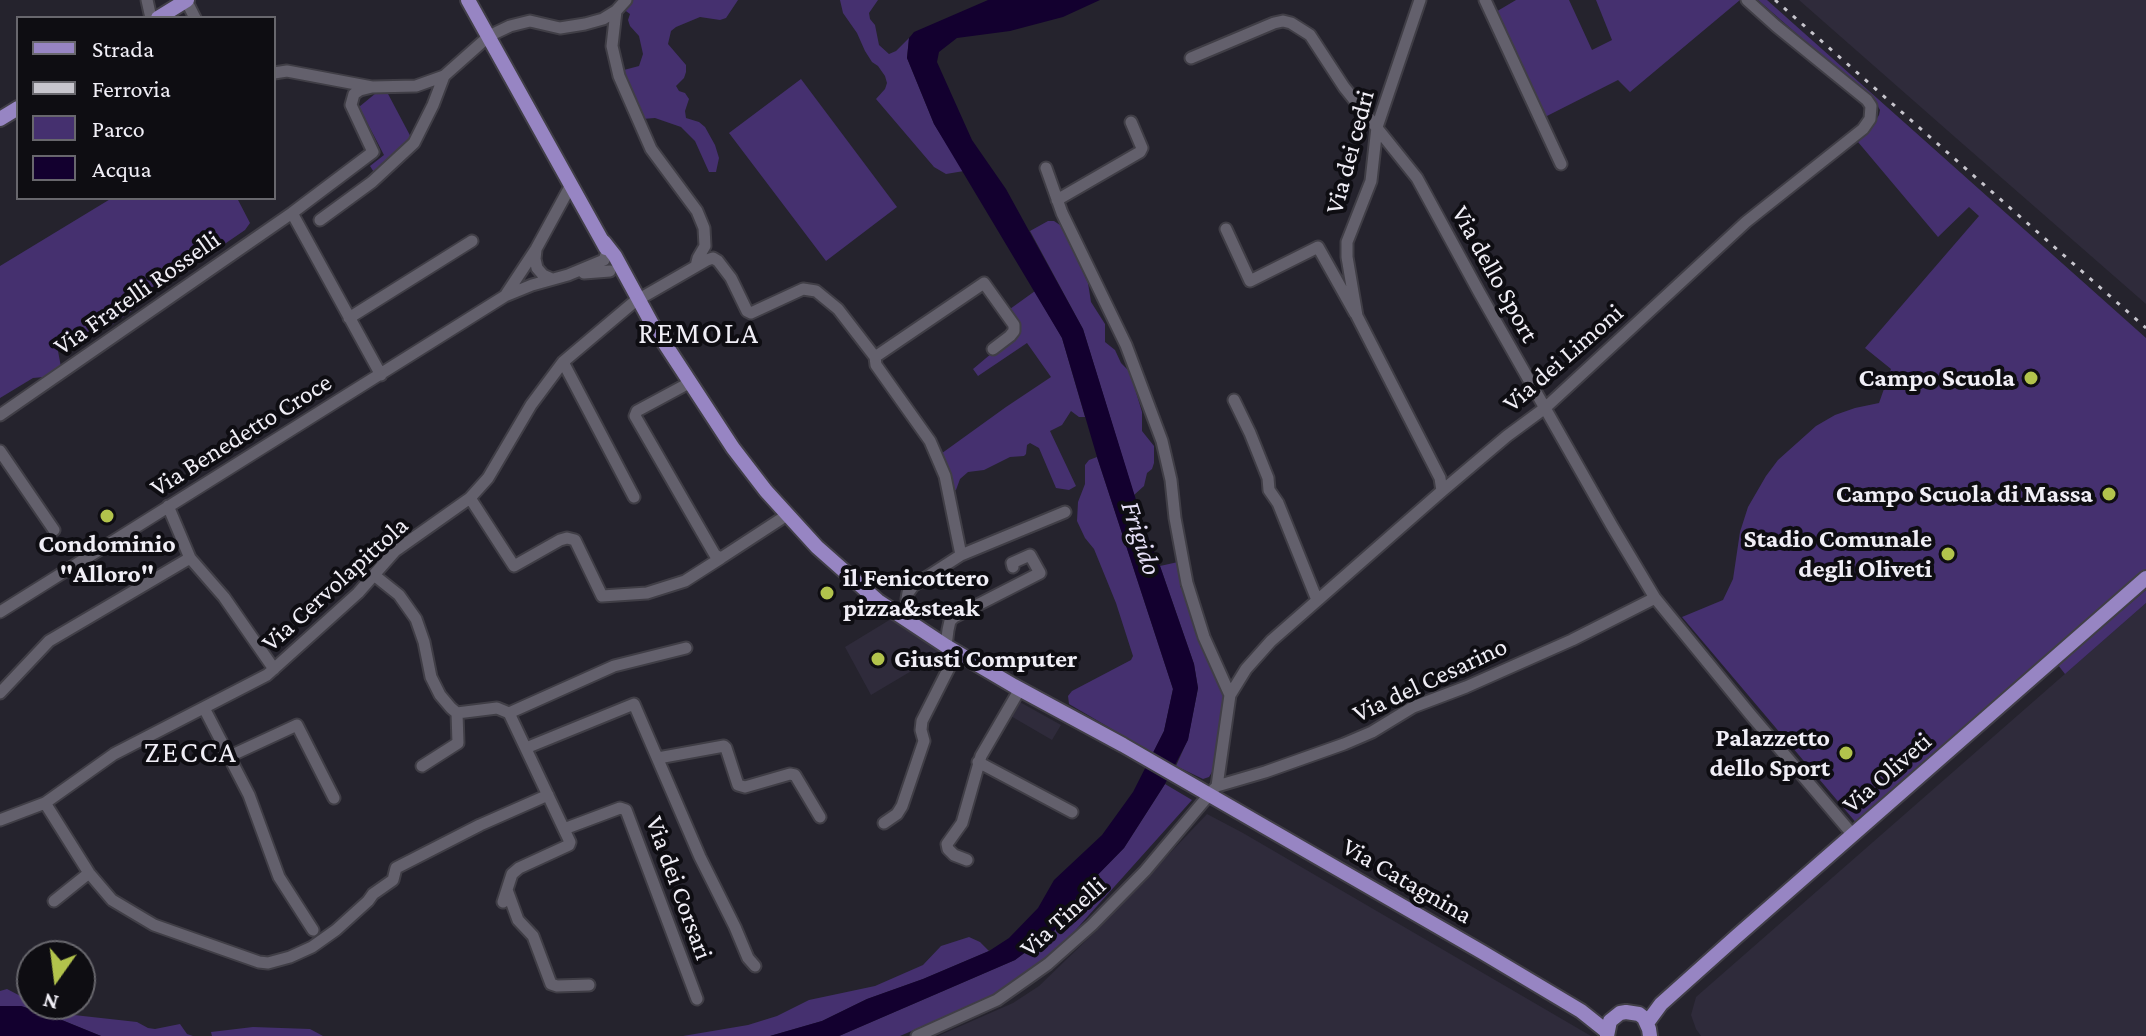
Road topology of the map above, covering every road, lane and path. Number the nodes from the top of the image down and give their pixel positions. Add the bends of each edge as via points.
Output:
1 (186, 0) edge
2 (468, 0) edge
3 (626, 0) edge
4 (1420, 0) edge
5 (1485, 0) edge
6 (1747, 0) edge
7 (616, 11) junction
8 (161, 16) edge
9 (489, 36) junction
10 (1191, 58) dead end
11 (276, 73) edge
12 (444, 76) junction
13 (338, 80) junction
14 (372, 87) junction
15 (351, 105) junction
16 (1131, 122) dead end
17 (1377, 127) junction
18 (1561, 164) dead end
19 (1046, 168) dead end
20 (568, 191) junction
21 (1057, 200) junction
22 (292, 213) junction
23 (320, 220) dead end
24 (1226, 229) dead end
25 (472, 241) dead end
26 (606, 247) junction
27 (536, 249) junction
28 (696, 266) junction
29 (610, 271) joint
30 (568, 275) junction
31 (552, 279) junction
32 (505, 296) junction
33 (636, 300) junction
34 (1357, 316) junction
35 (349, 318) junction
36 (993, 349) dead end
37 (875, 357) junction
38 (563, 362) junction
39 (381, 375) junction
40 (689, 383) junction
41 (1234, 400) dead end
42 (1545, 408) junction
43 (0, 415) edge
44 (0, 451) edge
45 (1442, 491) junction
46 (634, 497) dead end
47 (470, 498) junction
48 (168, 506) junction
49 (1065, 512) dead end
50 (787, 515) junction
51 (54, 530) dead end
52 (961, 555) junction
53 (190, 558) junction
54 (721, 558) junction
55 (1013, 567) dead end
56 (374, 575) junction
57 (2146, 578) edge
58 (1655, 598) junction
59 (1317, 600) junction
60 (0, 612) edge
61 (910, 622) junction
62 (686, 648) dead end
63 (951, 649) junction
64 (274, 669) junction
65 (1020, 689) junction
66 (0, 693) edge
67 (1230, 695) junction
68 (204, 708) junction
69 (457, 713) junction
70 (509, 713) junction
71 (526, 748) junction
72 (230, 756) junction
73 (658, 758) junction
74 (978, 762) junction
75 (422, 766) dead end
76 (1207, 789) junction
77 (548, 795) junction
78 (334, 798) dead end
79 (45, 803) junction
80 (1072, 812) dead end
81 (820, 817) dead end
82 (0, 820) edge
83 (884, 823) dead end
84 (564, 829) junction
85 (1853, 835) junction
86 (967, 860) dead end
87 (89, 873) junction
88 (54, 901) dead end
89 (313, 930) dead end
90 (755, 966) dead end
91 (589, 985) dead end
92 (697, 999) dead end
93 (1581, 1011) junction
94 (1614, 1017) junction
95 (1647, 1029) edge
96 (1606, 1033) edge
97 (917, 1036) edge

1 - 8 main road
2 - 9 main road
3 - 7 street
4 - 17 street, Via dei cedri
5 - 18 street
6 - 42 street, Via dei Limoni via 1867,100 1870,119 1746,222
7 - 9 street via 560,28 530,21
7 - 28 street via 612,46 619,76 651,149 704,228 705,246
9 - 12 street
9 - 20 main road
10 - 17 street, Via dello Sport via 1274,23 1291,23 1310,35
11 - 13 street
12 - 14 street via 416,86
12 - 23 street via 414,143
13 - 14 street
13 - 15 street, Via Fratelli Rosselli
14 - 15 street via 354,94
15 - 22 street, Via Fratelli Rosselli via 373,152
16 - 21 street via 1140,152
17 - 34 street, Via dei cedri via 1371,181 1347,242
17 - 42 street, Via dello Sport via 1417,178
19 - 21 street
20 - 26 main road
20 - 27 street, Via Benedetto Croce
21 - 67 street via 1126,345 1162,441 1187,583
22 - 35 street
22 - 43 street, Via Fratelli Rosselli
24 - 34 street via 1250,281 1318,247
25 - 35 street
26 - 30 street, Via Benedetto Croce via 604,260
26 - 33 main road
27 - 31 street via 537,268
27 - 32 street, Via Benedetto Croce
28 - 33 street, Via Cervolapittola
28 - 37 street via 713,258 718,261 751,313 803,289 816,291 838,309
29 - 30 street, Via Benedetto Croce
29 - 33 main road
30 - 31 street, Via Benedetto Croce
31 - 32 street, Via Benedetto Croce
32 - 39 street, Via Benedetto Croce
33 - 38 street, Via Cervolapittola
33 - 40 main road, Via Catagnina
34 - 45 street, Via dei cedri
35 - 39 street
36 - 37 street via 1010,336 1014,325 984,283
37 - 52 street via 930,441 945,476
38 - 46 street
38 - 47 street, Via Cervolapittola
39 - 48 street, Via Benedetto Croce
40 - 50 main road, Via Catagnina
40 - 54 street via 635,416
41 - 59 street
42 - 45 street, Via dei Limoni
42 - 58 street, Via dello Sport
44 - 51 street
45 - 59 street, Via dei Limoni
47 - 54 street via 514,566 560,540 575,540 602,596 647,593 685,581
47 - 56 street, Via Cervolapittola via 395,551
48 - 53 street
48 - 60 street, Via Benedetto Croce
49 - 52 street
50 - 54 street
50 - 61 main road, Via Catagnina via 841,571
52 - 61 street via 913,586 907,599
53 - 64 street
53 - 66 street via 49,641
55 - 63 street via 1030,555 1040,573 954,617 948,630
56 - 64 street, Via Cervolapittola
56 - 69 street via 399,595 416,619 431,677
57 - 85 main road, Via Oliveti
58 - 76 street, Via del Cesarino via 1572,640 1413,707 1344,744
58 - 85 street, Via dello Sport
59 - 67 street, Via dei Limoni via 1271,641
61 - 63 main road, Via Catagnina
62 - 70 street via 614,666
63 - 65 main road, Via Catagnina
63 - 83 street via 922,721 924,741 902,806
64 - 68 street, Via Cervolapittola
65 - 74 street
65 - 76 main road, Via Catagnina
67 - 76 street, Via dei Limoni
68 - 72 street
68 - 79 street, Via Cervolapittola via 114,754
69 - 70 street via 497,708
69 - 75 street via 458,743
70 - 71 street
71 - 73 street, Via dei Corsari via 634,704
71 - 77 street
72 - 78 street via 297,725
72 - 89 street via 279,877
73 - 81 street via 724,746 738,785 795,775
73 - 90 street, Via dei Corsari
74 - 80 street
74 - 86 street via 962,823 947,844 954,855
76 - 93 main road, Via Catagnina
76 - 97 street, Via Tinelli via 1145,871 1048,964 997,1000
77 - 84 street
77 - 87 street via 396,868 394,879 336,930 312,947 276,961 259,962 154,925 112,900
79 - 82 street, Via Cervolapittola
79 - 87 street
84 - 91 street via 569,845 519,868 505,896 533,936 551,984
84 - 92 street, Via dei Corsari via 626,810
85 - 95 main road, Via Oliveti via 1661,1004
87 - 88 street
93 - 94 main road, Via Catagnina
93 - 96 main road, Via Catagnina
94 - 95 main road, Via Catagnina via 1626,1012
94 - 96 main road

